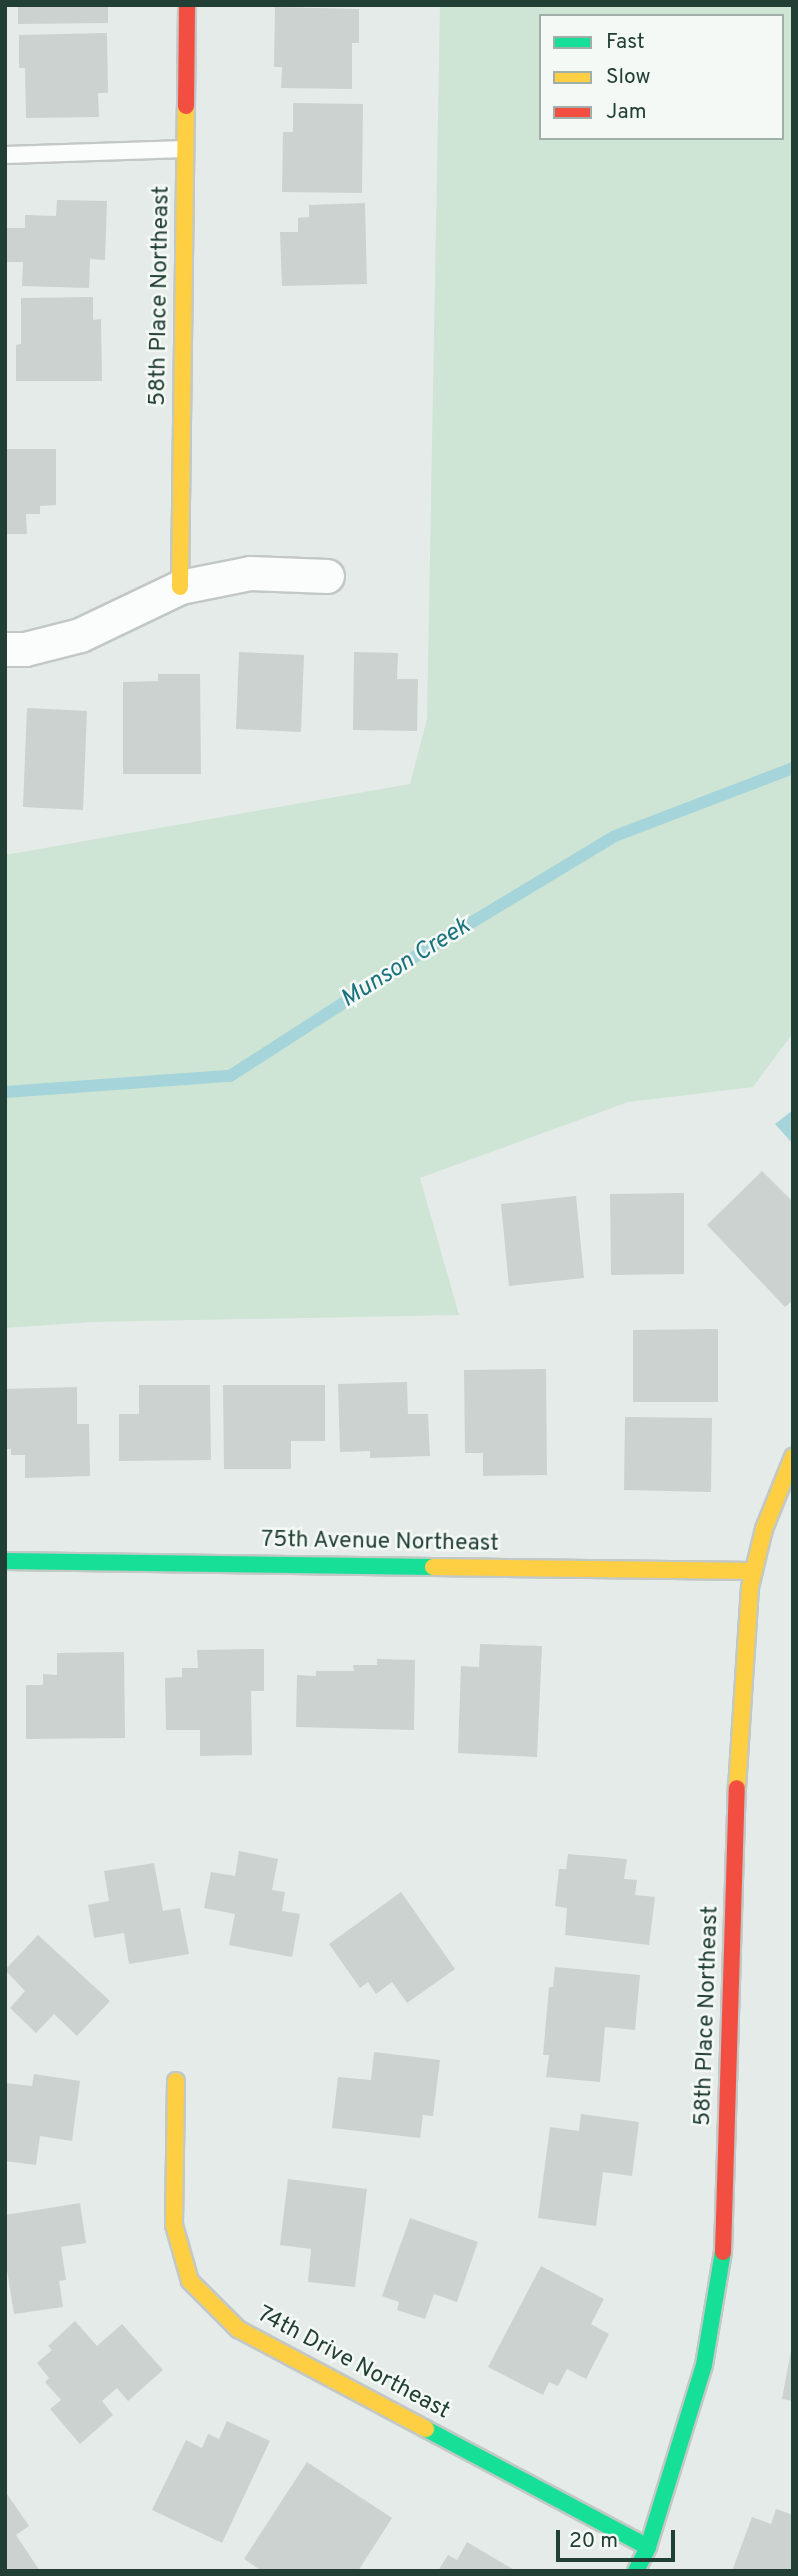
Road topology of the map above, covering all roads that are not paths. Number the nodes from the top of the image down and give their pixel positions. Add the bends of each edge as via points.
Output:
1 (187, 5) edge
2 (185, 149) junction
3 (5, 155) edge
4 (327, 576) dead end
5 (180, 587) junction
6 (5, 649) edge
7 (793, 1457) edge
8 (5, 1561) edge
9 (754, 1571) junction
10 (176, 2081) dead end
11 (648, 2547) junction
12 (636, 2571) edge

1 - 2 street, 58th Place Northeast
2 - 3 lane
2 - 5 street, 58th Place Northeast
4 - 5 street via 250,573
5 - 6 street via 80,635 25,649
7 - 9 street, 58th Place Northeast via 764,1529
8 - 9 street, 75th Avenue Northeast
9 - 11 street, 58th Place Northeast via 739,1723 723,2259 704,2365
10 - 11 street, 74th Drive Northeast via 174,2225 190,2281 238,2329
11 - 12 street, 58th Place Northeast

